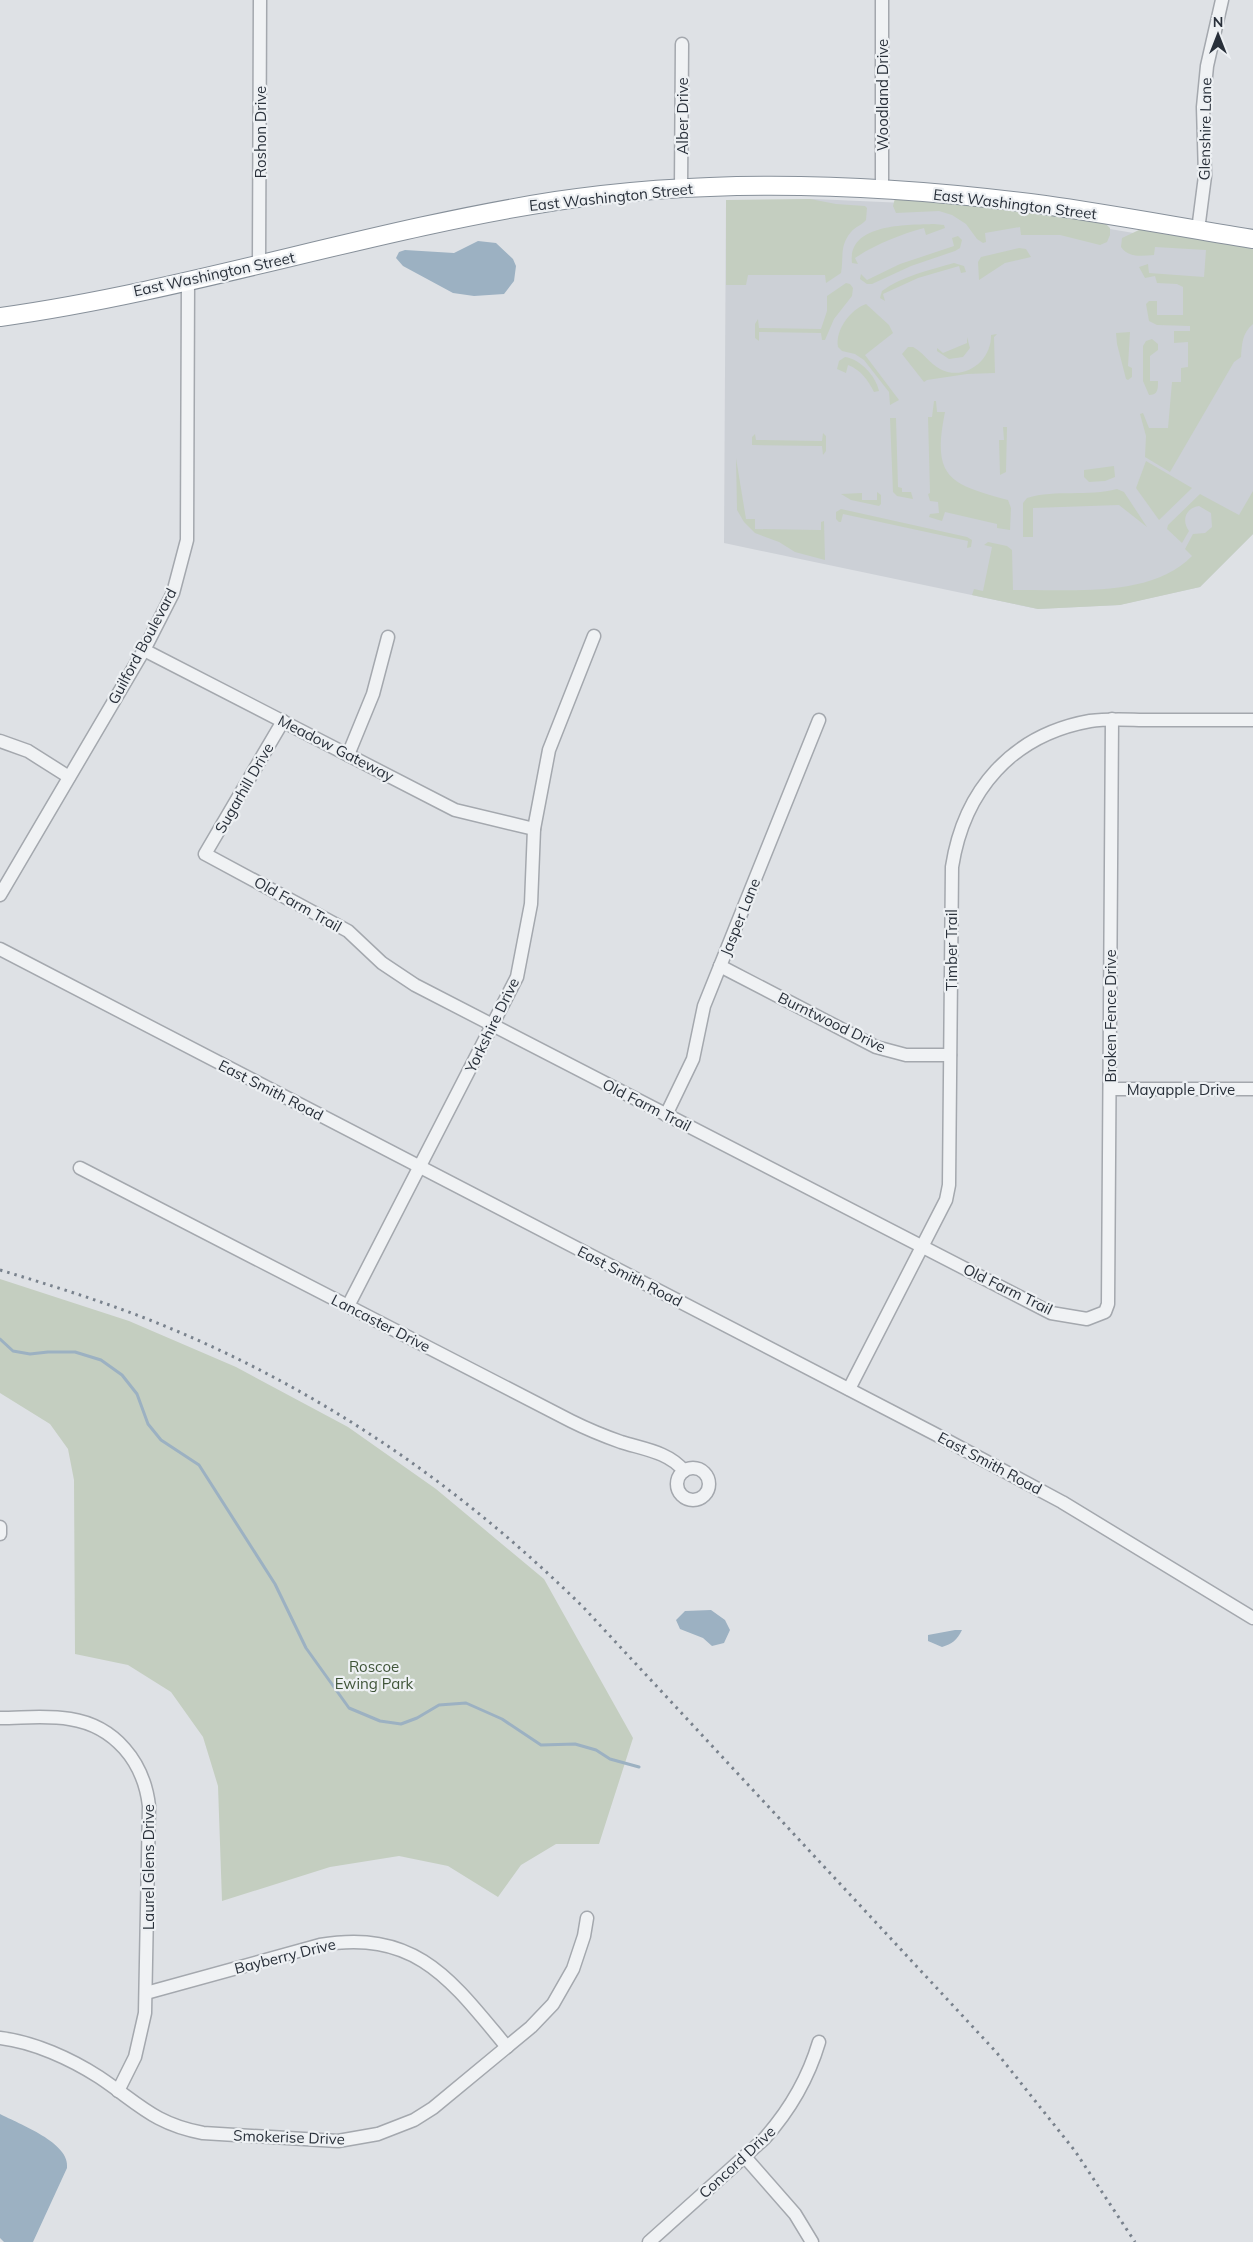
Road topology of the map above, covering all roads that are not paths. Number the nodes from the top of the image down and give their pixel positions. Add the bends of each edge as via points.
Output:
1 (260, 0) edge
2 (882, 0) edge
3 (1222, 0) edge
4 (682, 44) dead end
5 (681, 188) junction
6 (882, 190) junction
7 (1198, 230) junction
8 (1253, 239) edge
9 (259, 264) junction
10 (188, 280) junction
11 (0, 317) edge
12 (594, 636) dead end
13 (388, 637) dead end
14 (144, 650) junction
15 (819, 720) dead end
16 (1112, 720) junction
17 (1253, 720) edge
18 (283, 721) junction
19 (0, 741) edge
20 (348, 755) junction
21 (69, 776) junction
22 (534, 829) junction
23 (205, 854) joint
24 (0, 895) edge
25 (0, 949) edge
26 (720, 966) junction
27 (493, 1025) junction
28 (950, 1055) junction
29 (1110, 1089) junction
30 (1253, 1089) edge
31 (666, 1115) junction
32 (420, 1167) junction
33 (80, 1168) dead end
34 (924, 1247) junction
35 (348, 1306) junction
36 (1105, 1312) joint
37 (849, 1389) junction
38 (684, 1471) dead end
39 (0, 1527) edge
40 (0, 1534) edge
41 (1253, 1618) edge
42 (0, 1718) edge
43 (586, 1918) dead end
44 (146, 1993) junction
45 (0, 2038) edge
46 (819, 2042) dead end
47 (507, 2047) junction
48 (118, 2091) junction
49 (745, 2157) junction
50 (649, 2242) edge
51 (812, 2242) edge

1 - 9 street, Roshon Drive
2 - 6 street, Woodland Drive
3 - 7 street, Glenshire Lane via 1206,66 1203,107 1205,176
4 - 5 street, Alber Drive
5 - 6 highway, East Washington Street
5 - 9 highway, East Washington Street via 557,201 481,214
6 - 7 highway, East Washington Street via 1046,206
7 - 8 highway, East Washington Street
9 - 10 highway, East Washington Street
10 - 11 highway, East Washington Street
10 - 14 street, Guilford Boulevard via 187,540 173,592
12 - 22 street, Yorkshire Drive via 549,750
13 - 20 street via 373,694
14 - 18 street, Meadow Gateway
14 - 21 street, Guilford Boulevard
15 - 26 street, Jasper Lane
16 - 17 street, Timber Trail
16 - 28 street, Timber Trail via 1073,725 1036,739 1002,764 968,810 955,847 952,867
16 - 29 street, Broken Fence Drive
18 - 20 street, Meadow Gateway
18 - 23 street, Sugarhill Drive
19 - 21 street via 28,751
20 - 22 street, Meadow Gateway via 455,810
21 - 24 street, Guilford Boulevard
22 - 27 street, Yorkshire Drive via 531,904 516,977
23 - 27 street, Old Farm Trail via 348,931 382,964 415,985
25 - 32 street, East Smith Road
26 - 28 street, Burntwood Drive via 876,1047 906,1054
26 - 31 street, Jasper Lane via 704,1006 693,1059
27 - 31 street, Old Farm Trail
27 - 32 street, Yorkshire Drive
28 - 34 street, Timber Trail via 949,1185 941,1212
29 - 30 street, Mayapple Drive
29 - 36 street, Broken Fence Drive via 1108,1304
31 - 34 street, Old Farm Trail
32 - 35 street, Yorkshire Drive
32 - 37 street, East Smith Road
33 - 35 street, Lancaster Drive
34 - 36 street, Old Farm Trail via 1051,1313 1087,1319
34 - 37 street, Timber Trail
35 - 38 street, Lancaster Drive via 570,1421 655,1452
37 - 41 street, East Smith Road via 1062,1502
39 - 40 street
42 - 44 street, Laurel Glens Drive via 82,1721 120,1743 139,1767 149,1806
43 - 47 street, Smokerise Drive via 579,1953 564,1987 541,2017
44 - 47 street, Bayberry Drive via 320,1945 374,1943 408,1952 440,1971
44 - 48 street, Laurel Glens Drive via 141,2035 131,2066
45 - 48 street, Smokerise Drive via 36,2046 80,2066
46 - 49 street, Concord Drive via 804,2083 792,2104
47 - 48 street, Smokerise Drive via 414,2120 352,2140 328,2142 186,2130 151,2115
49 - 50 street, Concord Drive
49 - 51 street via 790,2208

